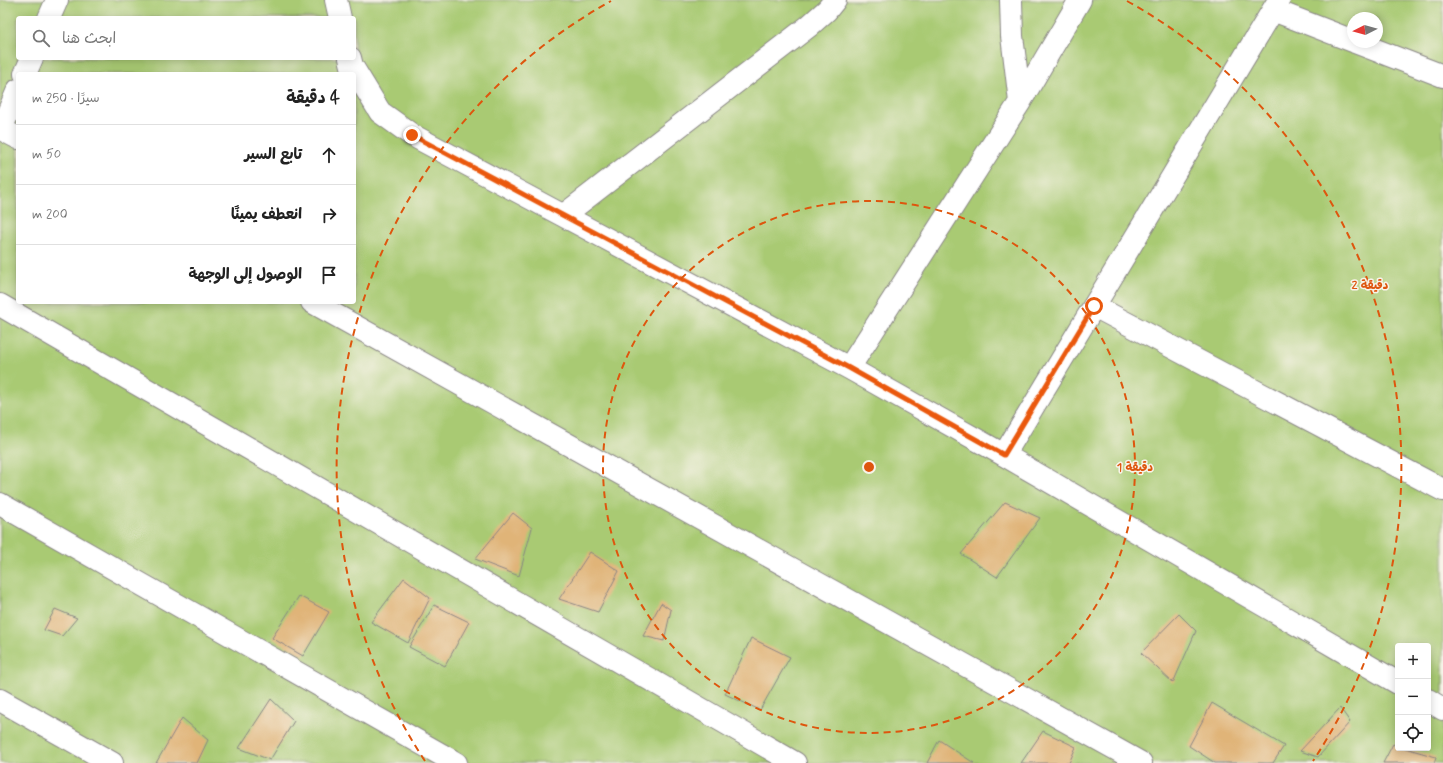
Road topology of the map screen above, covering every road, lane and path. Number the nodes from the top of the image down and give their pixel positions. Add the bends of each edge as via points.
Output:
1 (57, 0) edge
2 (336, 0) edge
3 (835, 0) edge
4 (1011, 0) edge
5 (1080, 0) edge
6 (1276, 5) edge
7 (50, 16) edge
8 (340, 16) edge
9 (1347, 39) edge
10 (1370, 48) edge
11 (31, 60) edge
12 (350, 60) edge
13 (26, 72) edge
14 (356, 72) edge
15 (356, 73) edge
16 (1443, 76) edge
17 (16, 95) edge
18 (1020, 102) junction
19 (16, 137) edge
20 (564, 215) junction
21 (316, 304) edge
22 (0, 305) edge
23 (1094, 306) junction
24 (849, 368) junction
25 (1004, 455) junction
26 (1443, 490) edge
27 (0, 504) edge
28 (1395, 681) edge
29 (0, 700) edge
30 (1431, 702) edge
31 (1443, 709) edge
32 (112, 763) edge
33 (456, 763) edge
34 (795, 763) edge
35 (1141, 763) edge

1 - 7 street
2 - 8 street
3 - 20 street via 809,26
4 - 18 street via 1012,36
5 - 18 street
6 - 9 street
6 - 23 street
10 - 16 street
11 - 13 street
12 - 14 street
15 - 20 street via 380,112 412,135
17 - 19 street via 1,129
18 - 24 street
20 - 24 street
21 - 35 street
22 - 34 street
23 - 25 street
23 - 26 street
24 - 25 street
25 - 28 street
27 - 33 street
29 - 32 street
30 - 31 street

